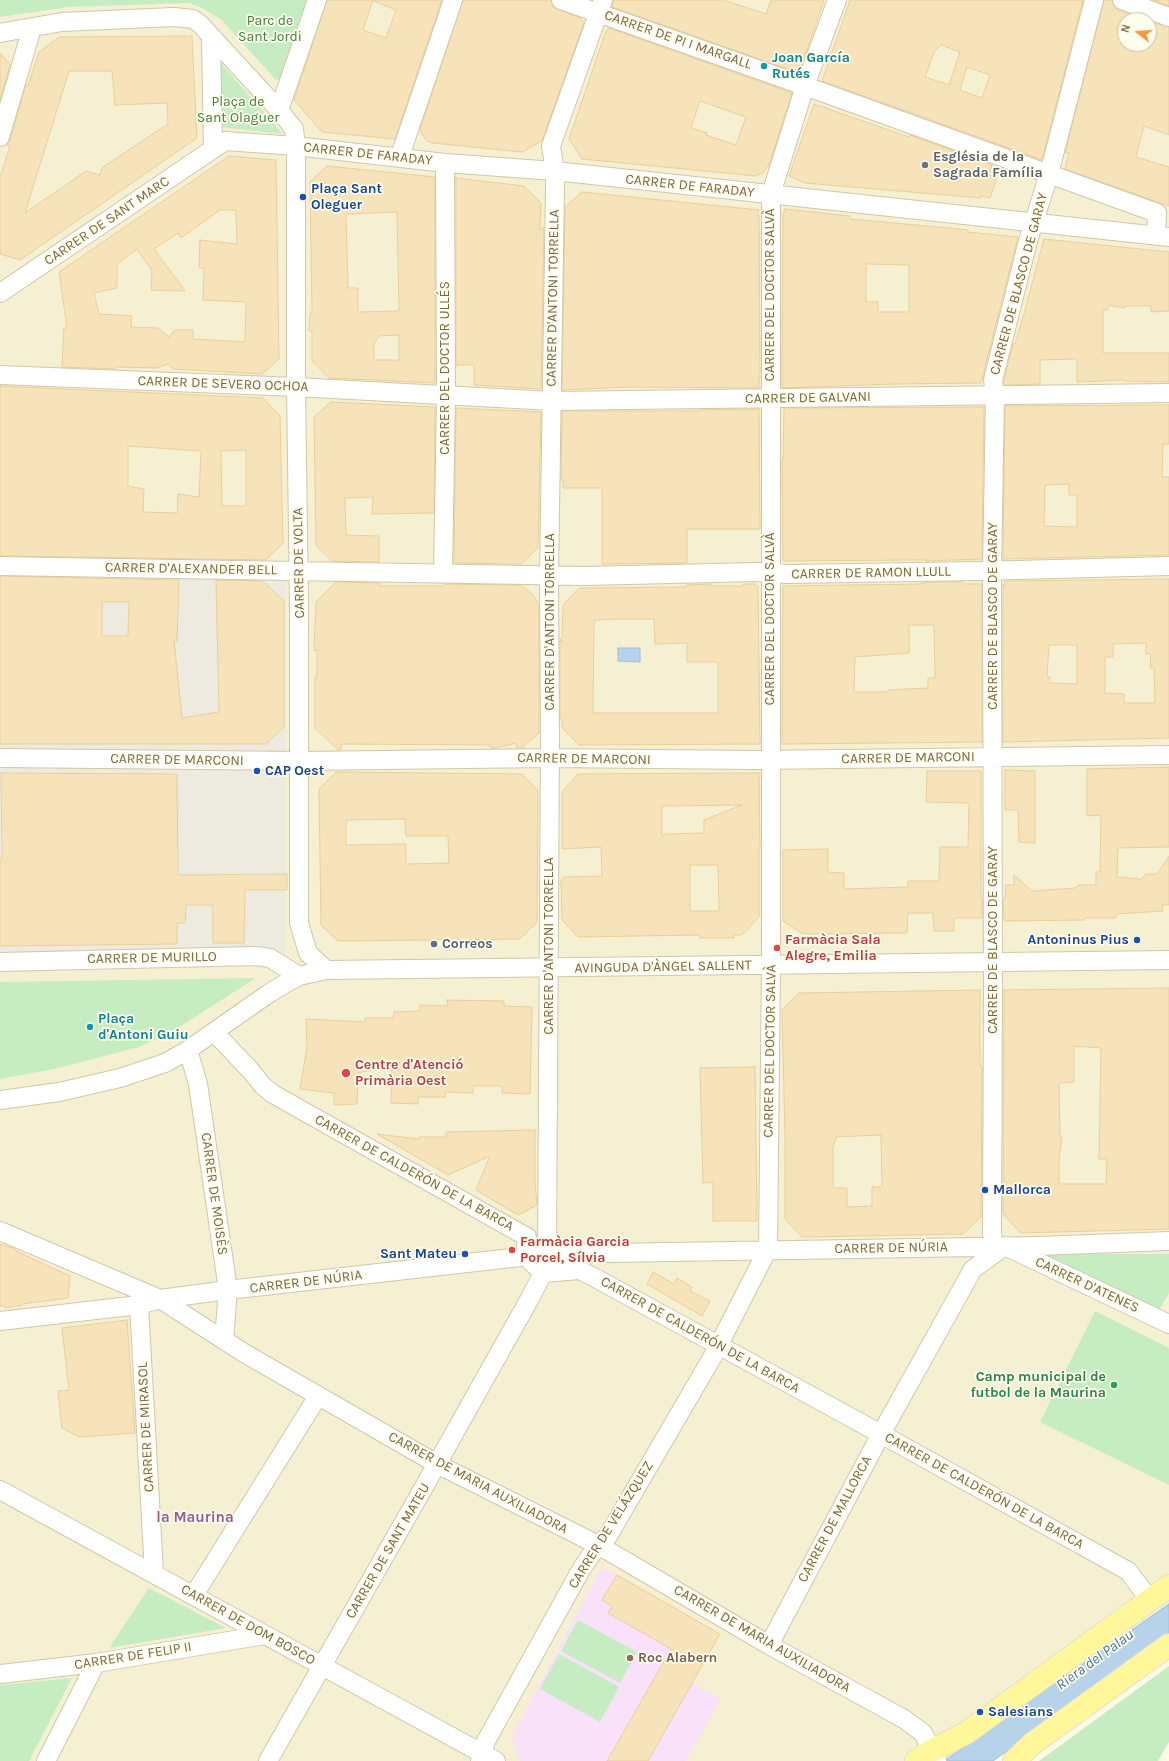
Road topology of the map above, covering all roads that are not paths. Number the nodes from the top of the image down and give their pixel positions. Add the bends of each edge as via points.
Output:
1 (316, 0) edge
2 (453, 0) edge
3 (561, 0) edge
4 (837, 0) edge
5 (1094, 0) edge
6 (1122, 0) edge
7 (601, 6) edge
8 (1169, 17) edge
9 (32, 28) junction
10 (0, 33) edge
11 (211, 36) junction
12 (805, 86) junction
13 (279, 110) junction
14 (0, 137) edge
15 (296, 146) junction
16 (213, 149) junction
17 (400, 156) junction
18 (445, 163) junction
19 (555, 171) junction
20 (1049, 174) junction
21 (771, 194) junction
22 (1034, 224) junction
23 (1162, 236) edge
24 (0, 293) edge
25 (0, 375) edge
26 (296, 387) junction
27 (1169, 393) edge
28 (446, 396) junction
29 (995, 396) junction
30 (770, 398) junction
31 (552, 401) junction
32 (0, 566) edge
33 (1169, 566) edge
34 (299, 571) junction
35 (992, 571) junction
36 (771, 572) junction
37 (443, 574) junction
38 (549, 576) junction
39 (1169, 755) edge
40 (992, 756) junction
41 (0, 758) edge
42 (550, 758) junction
43 (770, 760) junction
44 (300, 761) junction
45 (1169, 960) edge
46 (0, 962) edge
47 (992, 962) junction
48 (771, 965) junction
49 (548, 969) junction
50 (326, 970) junction
51 (300, 976) junction
52 (214, 1032) junction
53 (188, 1050) junction
54 (0, 1100) edge
55 (0, 1231) edge
56 (1169, 1241) edge
57 (999, 1246) junction
58 (960, 1247) junction
59 (768, 1249) junction
60 (613, 1252) junction
61 (547, 1254) junction
62 (525, 1256) junction
63 (973, 1269) junction
64 (543, 1273) junction
65 (599, 1280) junction
66 (228, 1290) junction
67 (160, 1299) junction
68 (139, 1305) junction
69 (1167, 1318) edge
70 (0, 1321) edge
71 (224, 1340) junction
72 (718, 1346) junction
73 (318, 1396) junction
74 (881, 1434) junction
75 (438, 1464) junction
76 (0, 1490) edge
77 (598, 1545) junction
78 (154, 1573) junction
79 (1169, 1586) edge
80 (194, 1595) junction
81 (1150, 1600) junction
82 (265, 1635) junction
83 (769, 1645) junction
84 (1169, 1646) edge
85 (96, 1664) junction
86 (321, 1666) junction
87 (0, 1674) edge
88 (928, 1758) edge
89 (486, 1759) edge
90 (46, 1761) edge
91 (268, 1761) edge
92 (1014, 1761) edge

1 - 13 street
2 - 17 street
3 - 7 street, CARRER DE PI I MARGALL
4 - 12 street, CARRER DEL DOCTOR SALVÀ
5 - 20 street, CARRER DE BLASCO DE GARAY
6 - 8 street
7 - 12 street, CARRER DE PI I MARGALL
7 - 19 street, CARRER D'ANTONI TORRELLA via 551,146
9 - 10 street
9 - 11 street via 62,22 174,17 193,19
9 - 14 street
11 - 13 street
11 - 16 street
12 - 20 street, CARRER DE PI I MARGALL
12 - 21 street, CARRER DEL DOCTOR SALVÀ
13 - 15 street via 294,129
15 - 16 street, CARRER DE FARADAY via 226,141
15 - 17 street, CARRER DE FARADAY
15 - 26 street, CARRER DE VOLTA
16 - 24 street, CARRER DE SANT MARC
17 - 18 street, CARRER DE FARADAY
18 - 19 street, CARRER DE FARADAY
18 - 28 street, CARRER DEL DOCTOR ULLÉS
19 - 21 street, CARRER DE FARADAY
19 - 31 street, CARRER D'ANTONI TORRELLA
20 - 22 street, CARRER DE BLASCO DE GARAY
20 - 23 street, CARRER DE PI I MARGALL via 1157,214
21 - 22 street, CARRER DE FARADAY
21 - 30 street, CARRER DEL DOCTOR SALVÀ
22 - 23 street, CARRER DE FARADAY
22 - 29 street, CARRER DE BLASCO DE GARAY via 993,380
25 - 26 street, CARRER DE SEVERO OCHOA
26 - 28 street, CARRER DE SEVERO OCHOA
26 - 34 street, CARRER DE VOLTA
27 - 29 street, CARRER DE GALVANI
28 - 31 street, CARRER DE GALVANI
28 - 37 street, CARRER DEL DOCTOR ULLÉS
29 - 30 street, CARRER DE GALVANI
29 - 35 street, CARRER DE BLASCO DE GARAY
30 - 31 street, CARRER DE GALVANI
30 - 36 street, CARRER DEL DOCTOR SALVÀ
31 - 38 street, CARRER D'ANTONI TORRELLA
32 - 34 street, CARRER D'ALEXANDER BELL
33 - 35 street, CARRER DE RAMON LLULL
34 - 37 street, CARRER D'ALEXANDER BELL
34 - 44 street, CARRER DE VOLTA
35 - 36 street, CARRER DE RAMON LLULL via 788,574
35 - 40 street, CARRER DE BLASCO DE GARAY
36 - 38 street, CARRER DE RAMON LLULL
36 - 43 street, CARRER DEL DOCTOR SALVÀ
37 - 38 street, CARRER D'ALEXANDER BELL
38 - 42 street, CARRER D'ANTONI TORRELLA
39 - 40 street, CARRER DE MARCONI
40 - 43 street, CARRER DE MARCONI
40 - 47 street, CARRER DE BLASCO DE GARAY
41 - 44 street, CARRER DE MARCONI
42 - 43 street, CARRER DE MARCONI
42 - 44 street, CARRER DE MARCONI
42 - 49 street, CARRER D'ANTONI TORRELLA
43 - 48 street, CARRER DEL DOCTOR SALVÀ
44 - 50 street, CARRER DE VOLTA via 299,923 308,953
45 - 47 street, AVINGUDA D'ÀNGEL SALLENT
46 - 51 street, CARRER DE MURILLO via 256,956 270,958
47 - 48 street, AVINGUDA D'ÀNGEL SALLENT
47 - 57 street, CARRER DE BLASCO DE GARAY via 992,1234
48 - 49 street, AVINGUDA D'ÀNGEL SALLENT
48 - 59 street, CARRER DEL DOCTOR SALVÀ
49 - 50 street, AVINGUDA D'ÀNGEL SALLENT
49 - 61 street, CARRER D'ANTONI TORRELLA
50 - 51 street, AVINGUDA D'ÀNGEL SALLENT
51 - 52 street, AVINGUDA D'ÀNGEL SALLENT via 268,994
52 - 53 street, AVINGUDA D'ÀNGEL SALLENT
52 - 62 street, CARRER DE CALDERÓN DE LA BARCA via 273,1094 527,1236
53 - 54 street, AVINGUDA D'ÀNGEL SALLENT via 165,1062 120,1078 59,1092
53 - 66 street, CARRER DE MOISÈS via 198,1084
55 - 67 street, CARRER DE MARIA AUXILIADORA
56 - 57 street, CARRER DE NÚRIA
57 - 58 street, CARRER DE NÚRIA
57 - 63 street, CARRER DE MALLORCA
57 - 69 street, CARRER D'ATENES
58 - 59 street, CARRER DE NÚRIA
58 - 63 street via 970,1258
59 - 60 street, CARRER DE NÚRIA
59 - 72 street, CARRER DE VELÁZQUEZ
60 - 61 street, CARRER DE NÚRIA
60 - 65 street
61 - 62 street, CARRER DE NÚRIA
61 - 64 street, CARRER DE SANT MATEU
62 - 64 street
62 - 66 street, CARRER DE NÚRIA
63 - 74 street, CARRER DE MALLORCA
64 - 65 street, CARRER DE CALDERÓN DE LA BARCA via 580,1270
64 - 75 street, CARRER DE SANT MATEU
65 - 72 street, CARRER DE CALDERÓN DE LA BARCA
66 - 67 street, CARRER DE NÚRIA
66 - 71 street, CARRER DE MOISÈS
67 - 68 street, CARRER DE NÚRIA
67 - 71 street, CARRER DE MARIA AUXILIADORA
68 - 70 street, CARRER DE NÚRIA
68 - 78 street, CARRER DE MIRASOL
71 - 73 street, CARRER DE MARIA AUXILIADORA
72 - 74 street, CARRER DE CALDERÓN DE LA BARCA
72 - 77 street, CARRER DE VELÁZQUEZ via 608,1536
73 - 75 street, CARRER DE MARIA AUXILIADORA
73 - 80 street
74 - 81 street, CARRER DE CALDERÓN DE LA BARCA via 1128,1571
74 - 83 street, CARRER DE MALLORCA
75 - 77 street, CARRER DE MARIA AUXILIADORA
75 - 86 street, CARRER DE SANT MATEU
76 - 78 street, CARRER DE DOM BOSCO
77 - 83 street, CARRER DE MARIA AUXILIADORA
77 - 89 street, CARRER DE VELÁZQUEZ via 582,1568 486,1741
78 - 80 street, CARRER DE DOM BOSCO
79 - 81 main road
80 - 82 street, CARRER DE DOM BOSCO
81 - 88 main road
82 - 85 street, CARRER DE FELIP II
82 - 86 street, CARRER DE DOM BOSCO
83 - 88 street, CARRER DE MARIA AUXILIADORA via 904,1719 923,1733
84 - 92 main road via 1032,1744
85 - 87 street, CARRER DE FELIP II
85 - 90 street
86 - 89 street, CARRER DE DOM BOSCO
86 - 91 street, CARRER DE SANT MATEU

